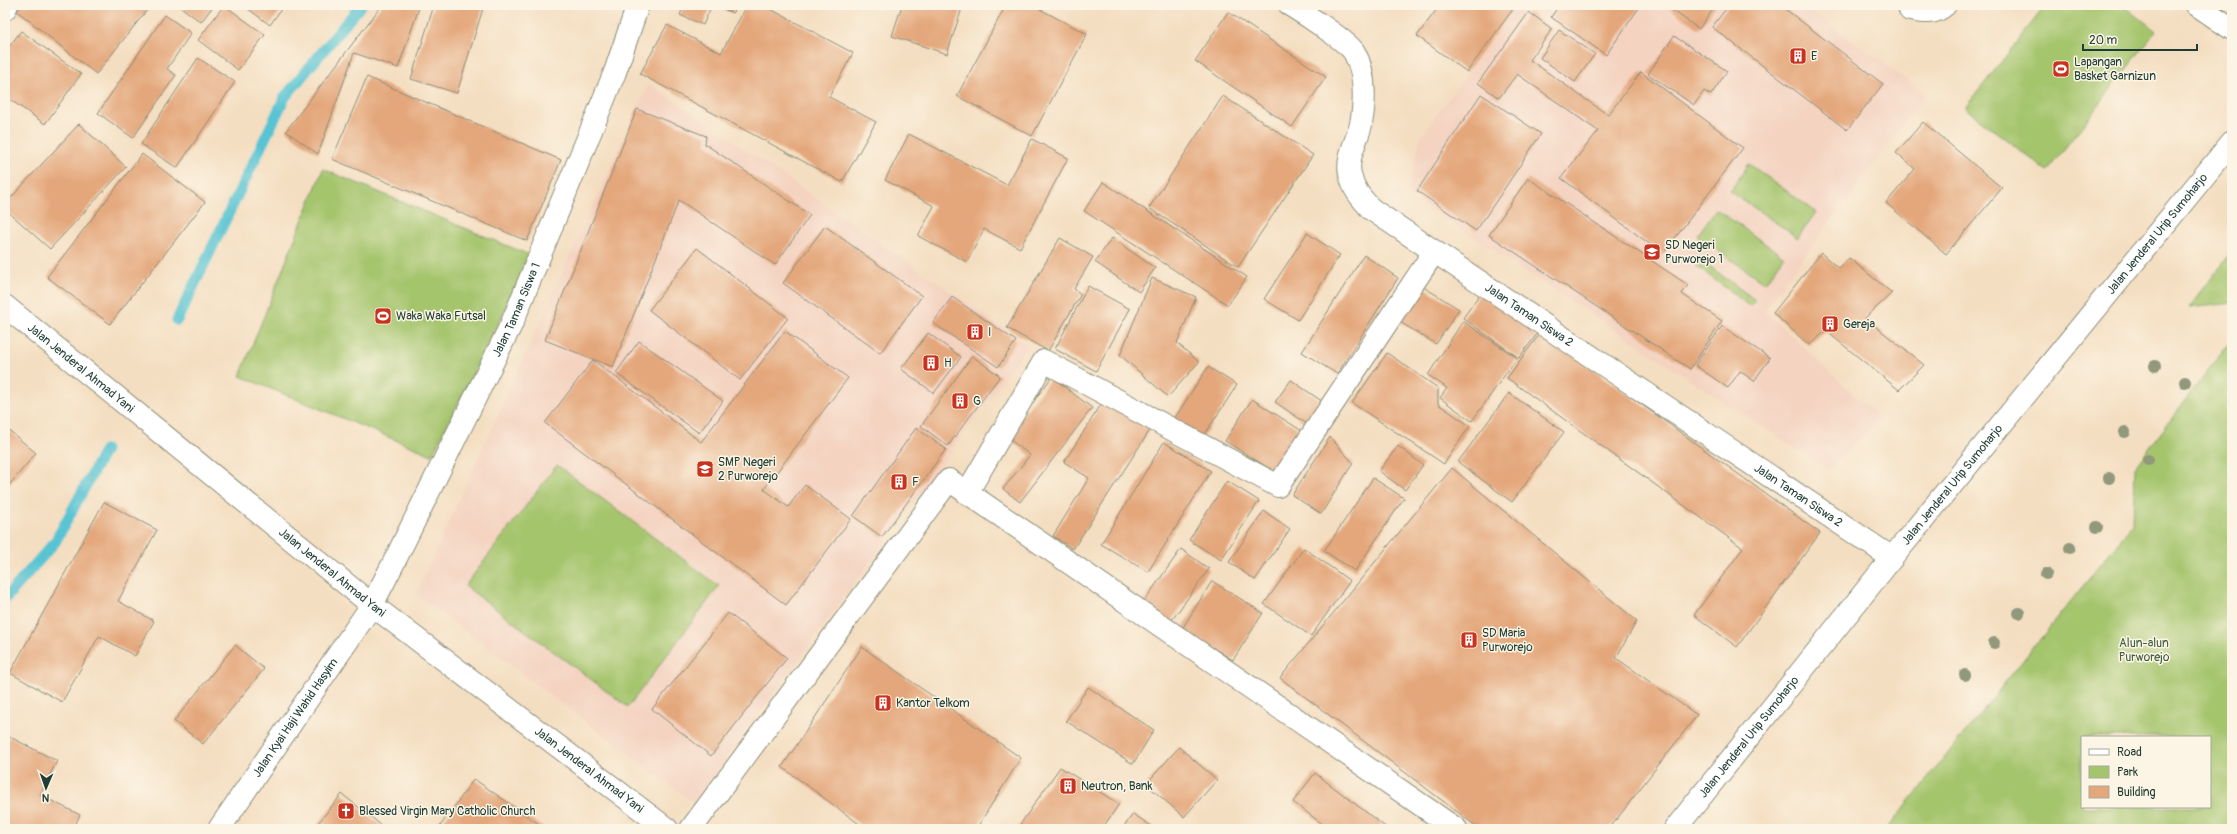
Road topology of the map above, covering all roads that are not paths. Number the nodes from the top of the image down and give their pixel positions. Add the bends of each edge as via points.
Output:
1 (7, 5) edge
2 (638, 5) edge
3 (1290, 5) edge
4 (1945, 5) edge
5 (2197, 5) edge
6 (5, 8) edge
7 (1910, 10) dead end
8 (2232, 30) edge
9 (2232, 142) edge
10 (2225, 158) edge
11 (1434, 252) junction
12 (5, 306) edge
13 (968, 493) junction
14 (1892, 558) junction
15 (372, 605) junction
16 (218, 829) edge
17 (667, 829) edge
18 (691, 829) edge
19 (1456, 829) edge
20 (1675, 829) edge

1 - 6 street
2 - 15 street, Jalan Taman Siswa 1 via 615,72 512,323
3 - 11 street, Jalan Taman Siswa 2 via 1321,25 1353,51 1363,77 1361,124 1353,144 1349,172 1355,190 1371,209
4 - 7 street via 1928,13
5 - 8 street
9 - 10 street, Jalan Jenderal Urip Sumoharjo
10 - 14 street, Jalan Jenderal Urip Sumoharjo
11 - 13 street via 1278,486 1044,361
11 - 14 street, Jalan Taman Siswa 2
12 - 15 street, Jalan Jenderal Ahmad Yani
13 - 18 street via 949,480
13 - 19 street
14 - 20 street, Jalan Jenderal Urip Sumoharjo
15 - 16 street, Jalan Kyai Haji Wahid Hasyim
15 - 17 street, Jalan Jenderal Ahmad Yani

